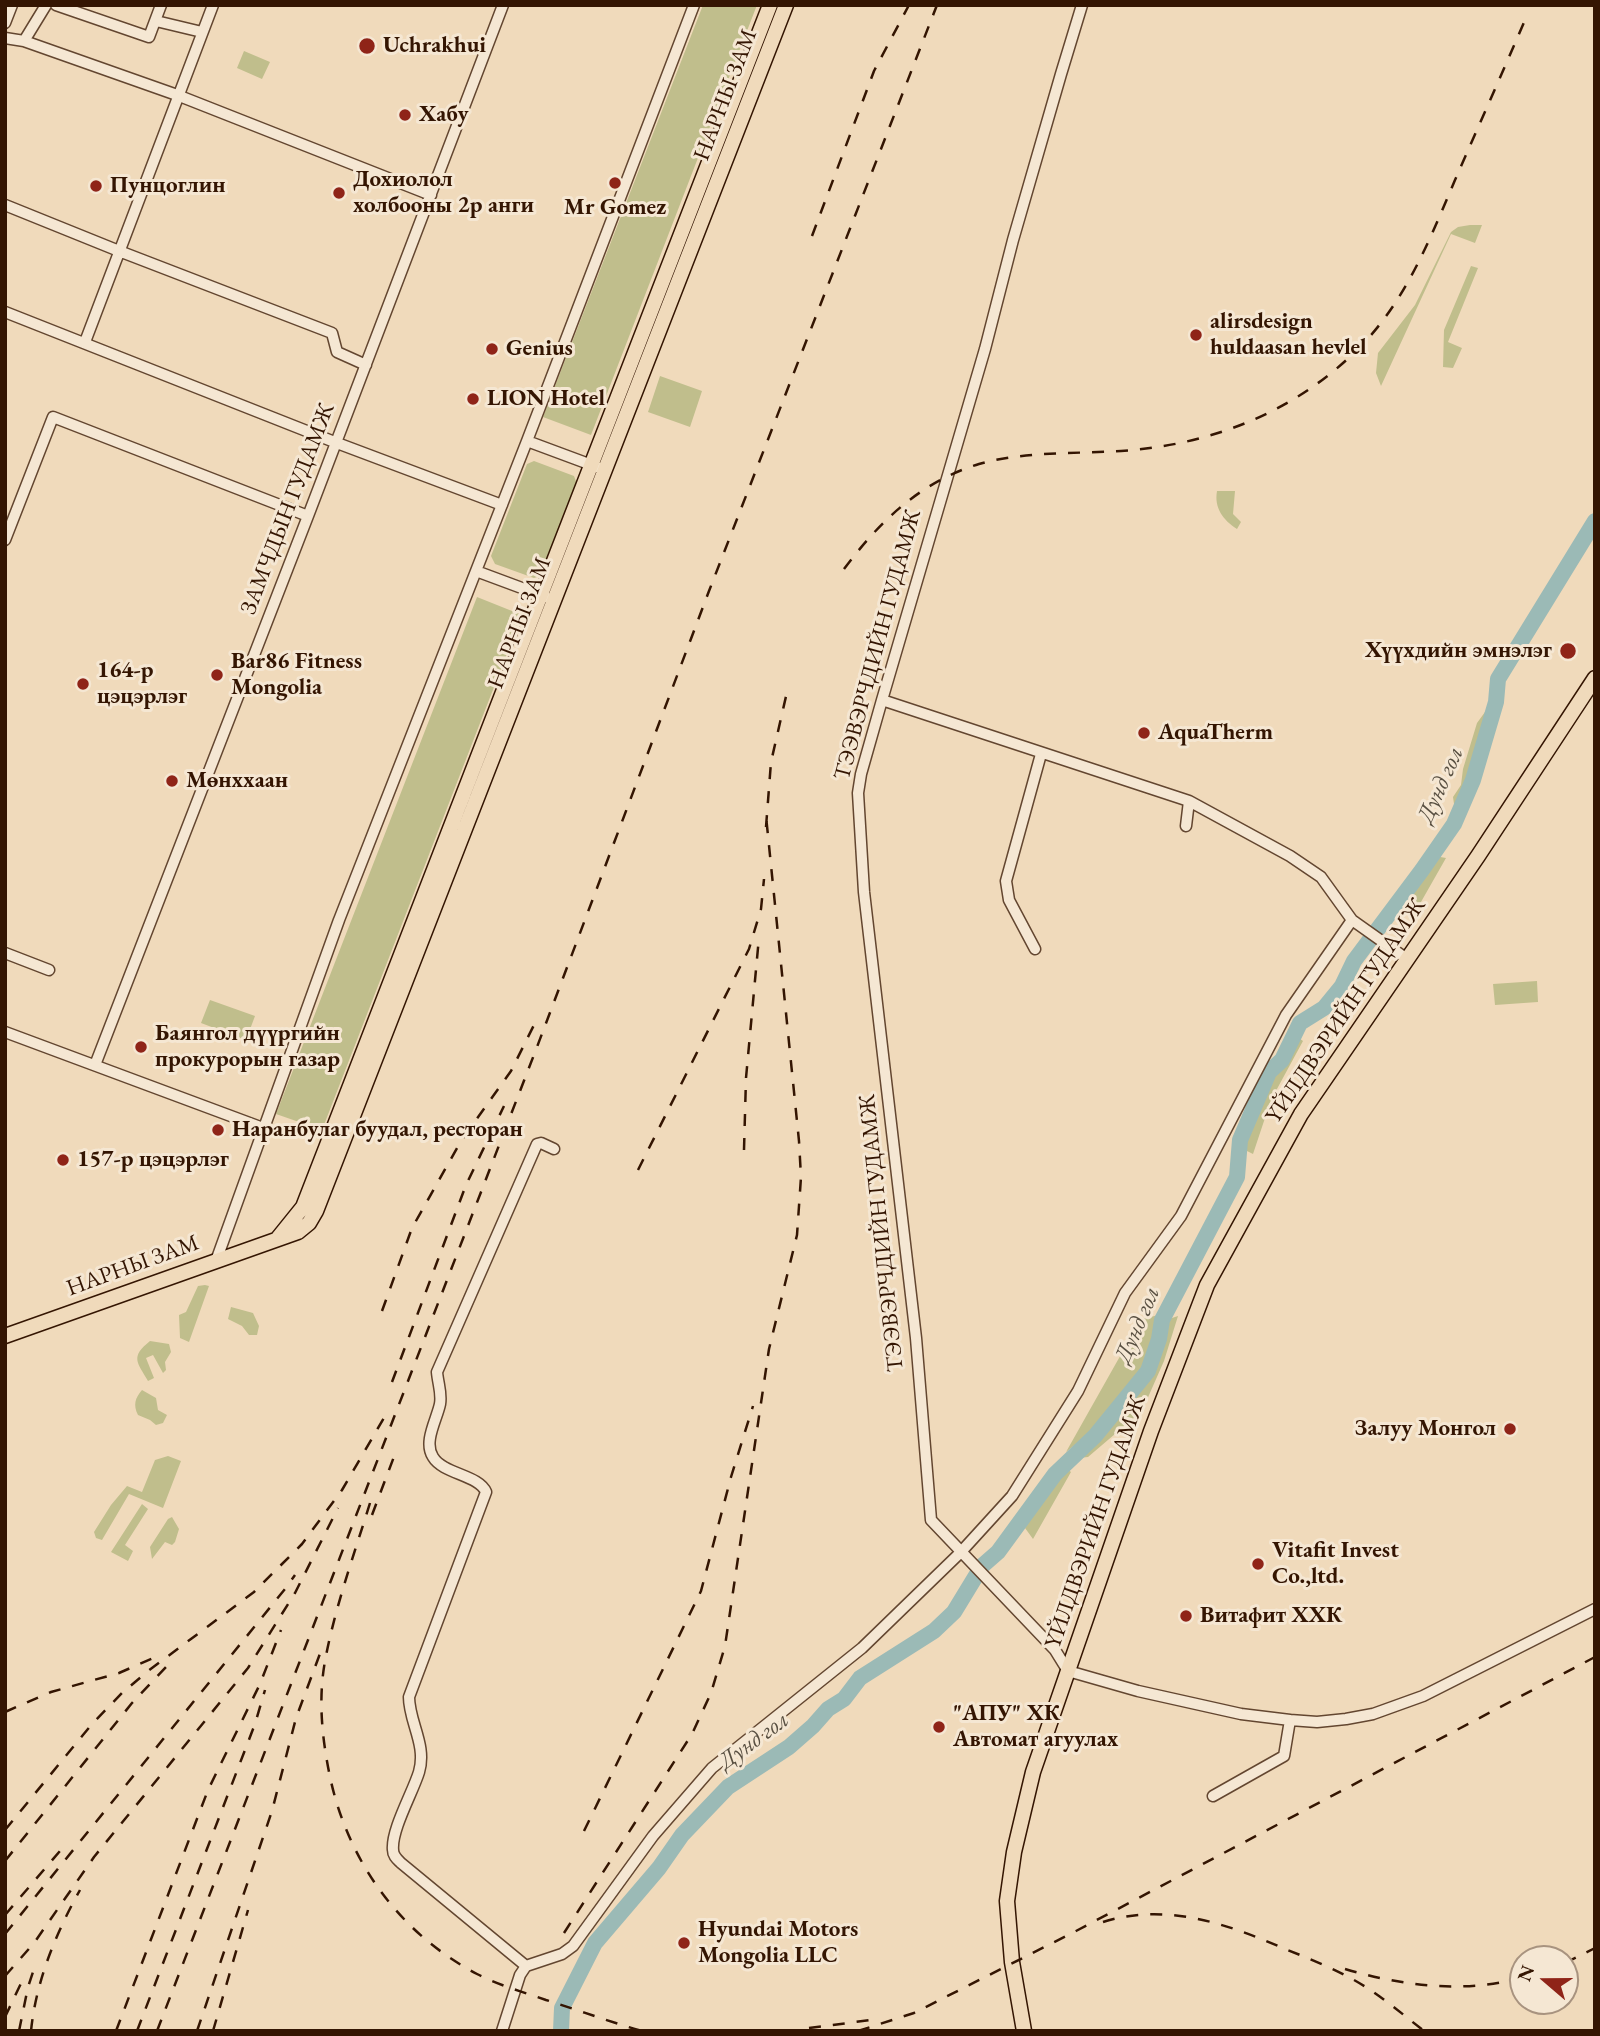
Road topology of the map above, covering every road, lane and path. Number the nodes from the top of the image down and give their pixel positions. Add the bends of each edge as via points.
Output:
1 (12, 5) edge
2 (46, 5) edge
3 (56, 5) edge
4 (161, 5) edge
5 (213, 5) edge
6 (503, 5) edge
7 (694, 5) edge
8 (770, 5) edge
9 (786, 5) edge
10 (1082, 5) edge
11 (156, 20) junction
12 (5, 23) edge
13 (202, 33) junction
14 (5, 38) edge
15 (24, 41) junction
16 (177, 95) junction
17 (431, 195) junction
18 (5, 205) edge
19 (119, 251) junction
20 (5, 312) edge
21 (85, 342) junction
22 (366, 365) junction
23 (527, 441) junction
24 (337, 443) junction
25 (598, 467) junction
26 (502, 505) junction
27 (308, 516) junction
28 (5, 540) edge
29 (476, 571) junction
30 (548, 598) junction
31 (1595, 678) edge
32 (882, 701) junction
33 (1041, 754) junction
34 (1189, 801) junction
35 (1186, 825) dead end
36 (1355, 922) junction
37 (1035, 949) dead end
38 (5, 953) edge
39 (1402, 956) junction
40 (49, 970) dead end
41 (5, 1032) edge
42 (95, 1065) junction
43 (263, 1128) junction
44 (554, 1149) dead end
45 (216, 1261) junction
46 (5, 1336) edge
47 (963, 1555) junction
48 (1595, 1609) edge
49 (1068, 1671) junction
50 (1290, 1720) junction
51 (1213, 1796) dead end
52 (526, 1966) junction
53 (502, 2031) edge
54 (1024, 2031) edge

1 - 12 street
2 - 15 street
3 - 11 street via 149,37
4 - 11 street
5 - 13 street
6 - 17 street, ЗАМЧДЫН ГУДАМЖ
7 - 23 street
8 - 25 main road, НАРНЫ ЗАМ
9 - 25 main road, НАРНЫ ЗАМ
10 - 32 street, ТЭЭВЭРЧДИЙН ГУДАМЖ
11 - 13 street
13 - 16 street
14 - 15 street
15 - 16 street
16 - 17 street
16 - 19 street
17 - 22 street, ЗАМЧДЫН ГУДАМЖ
18 - 19 street
19 - 21 street
19 - 22 street via 332,333 337,352
20 - 21 street
21 - 24 street
22 - 24 street, ЗАМЧДЫН ГУДАМЖ
23 - 25 street
23 - 26 street
24 - 26 street
24 - 27 street, ЗАМЧДЫН ГУДАМЖ
25 - 30 main road, НАРНЫ ЗАМ
26 - 29 street
27 - 28 street via 52,417
27 - 42 street, ЗАМЧДЫН ГУДАМЖ
29 - 30 street
29 - 43 street
30 - 45 main road, НАРНЫ ЗАМ via 316,1211 298,1232
31 - 39 main road, YЙЛДВЭРИЙН ГУДАМЖ
32 - 33 street
32 - 47 street, ТЭЭВЭРЧДИЙН ГУДАМЖ via 858,793 864,892 916,1338 931,1520
33 - 34 street
33 - 37 street via 1006,881 1009,900
34 - 35 street
34 - 36 street via 1321,877
36 - 39 street
36 - 47 street via 1286,1015 1181,1216 1125,1293 1078,1391 1039,1454 1012,1496
38 - 40 street
39 - 49 main road, YЙЛДВЭРИЙН ГУДАМЖ via 1301,1114 1207,1285
41 - 42 street
42 - 43 street
43 - 45 street
44 - 52 street via 537,1144 437,1372 442,1395 430,1445 432,1457 486,1492 409,1697 409,1712 420,1742 420,1770 392,1849 401,1863
45 - 46 main road, НАРНЫ ЗАМ
47 - 49 street, ТЭЭВЭРЧДИЙН ГУДАМЖ via 1059,1655
47 - 52 street via 852,1657 712,1768 653,1836 573,1946
48 - 50 street via 1400,1705 1346,1719
49 - 50 street via 1241,1714
49 - 54 main road, YЙЛДВЭРИЙН ГУДАМЖ via 1033,1772 1007,1901
50 - 51 street via 1284,1756
52 - 53 street

